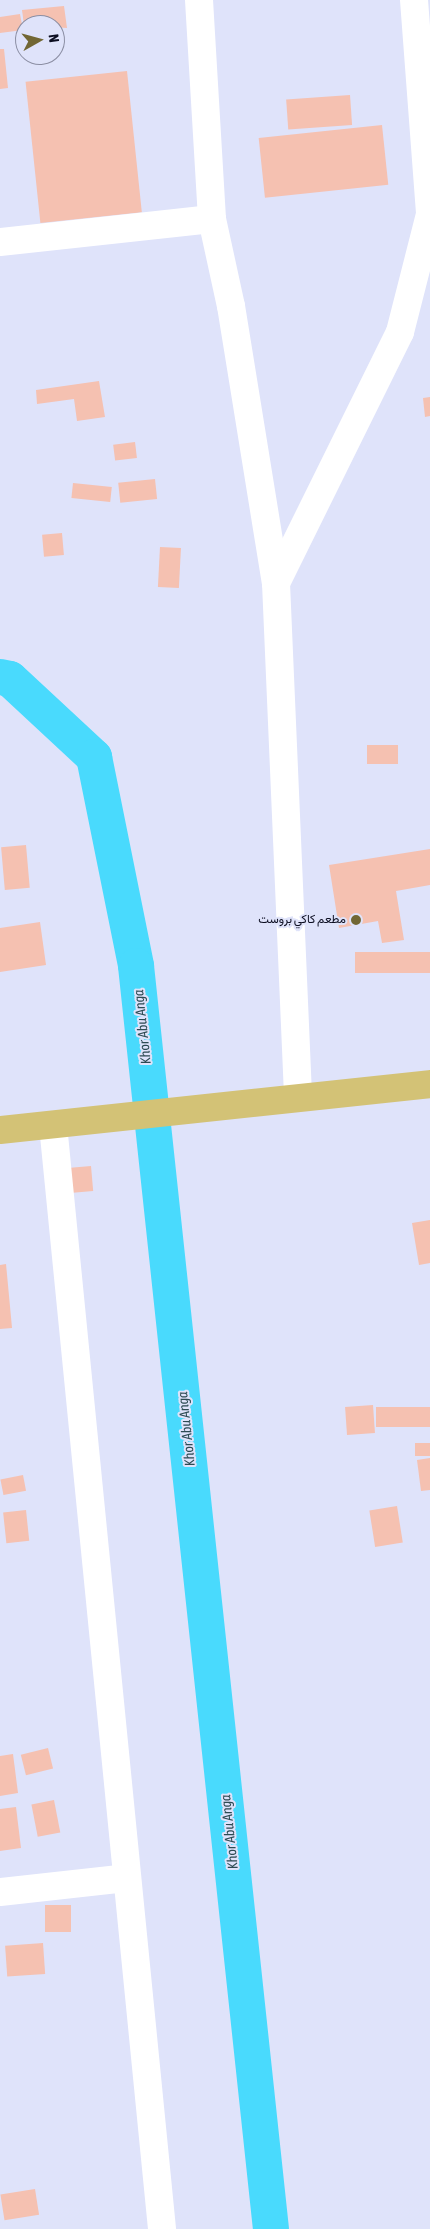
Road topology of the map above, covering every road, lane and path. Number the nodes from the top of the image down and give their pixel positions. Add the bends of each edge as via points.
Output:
1 (199, 0) edge
2 (414, 0) edge
3 (430, 214) edge
4 (212, 219) junction
5 (0, 242) edge
6 (276, 583) junction
7 (430, 1084) edge
8 (298, 1096) junction
9 (53, 1125) junction
10 (0, 1130) edge
11 (126, 1878) junction
12 (0, 1892) edge
13 (162, 2229) edge

1 - 4 street
2 - 3 street
3 - 6 street via 400,332
4 - 5 street
4 - 6 street via 231,306
6 - 8 street
7 - 8 highway
8 - 9 highway
9 - 10 highway
9 - 11 street
11 - 12 street
11 - 13 street

